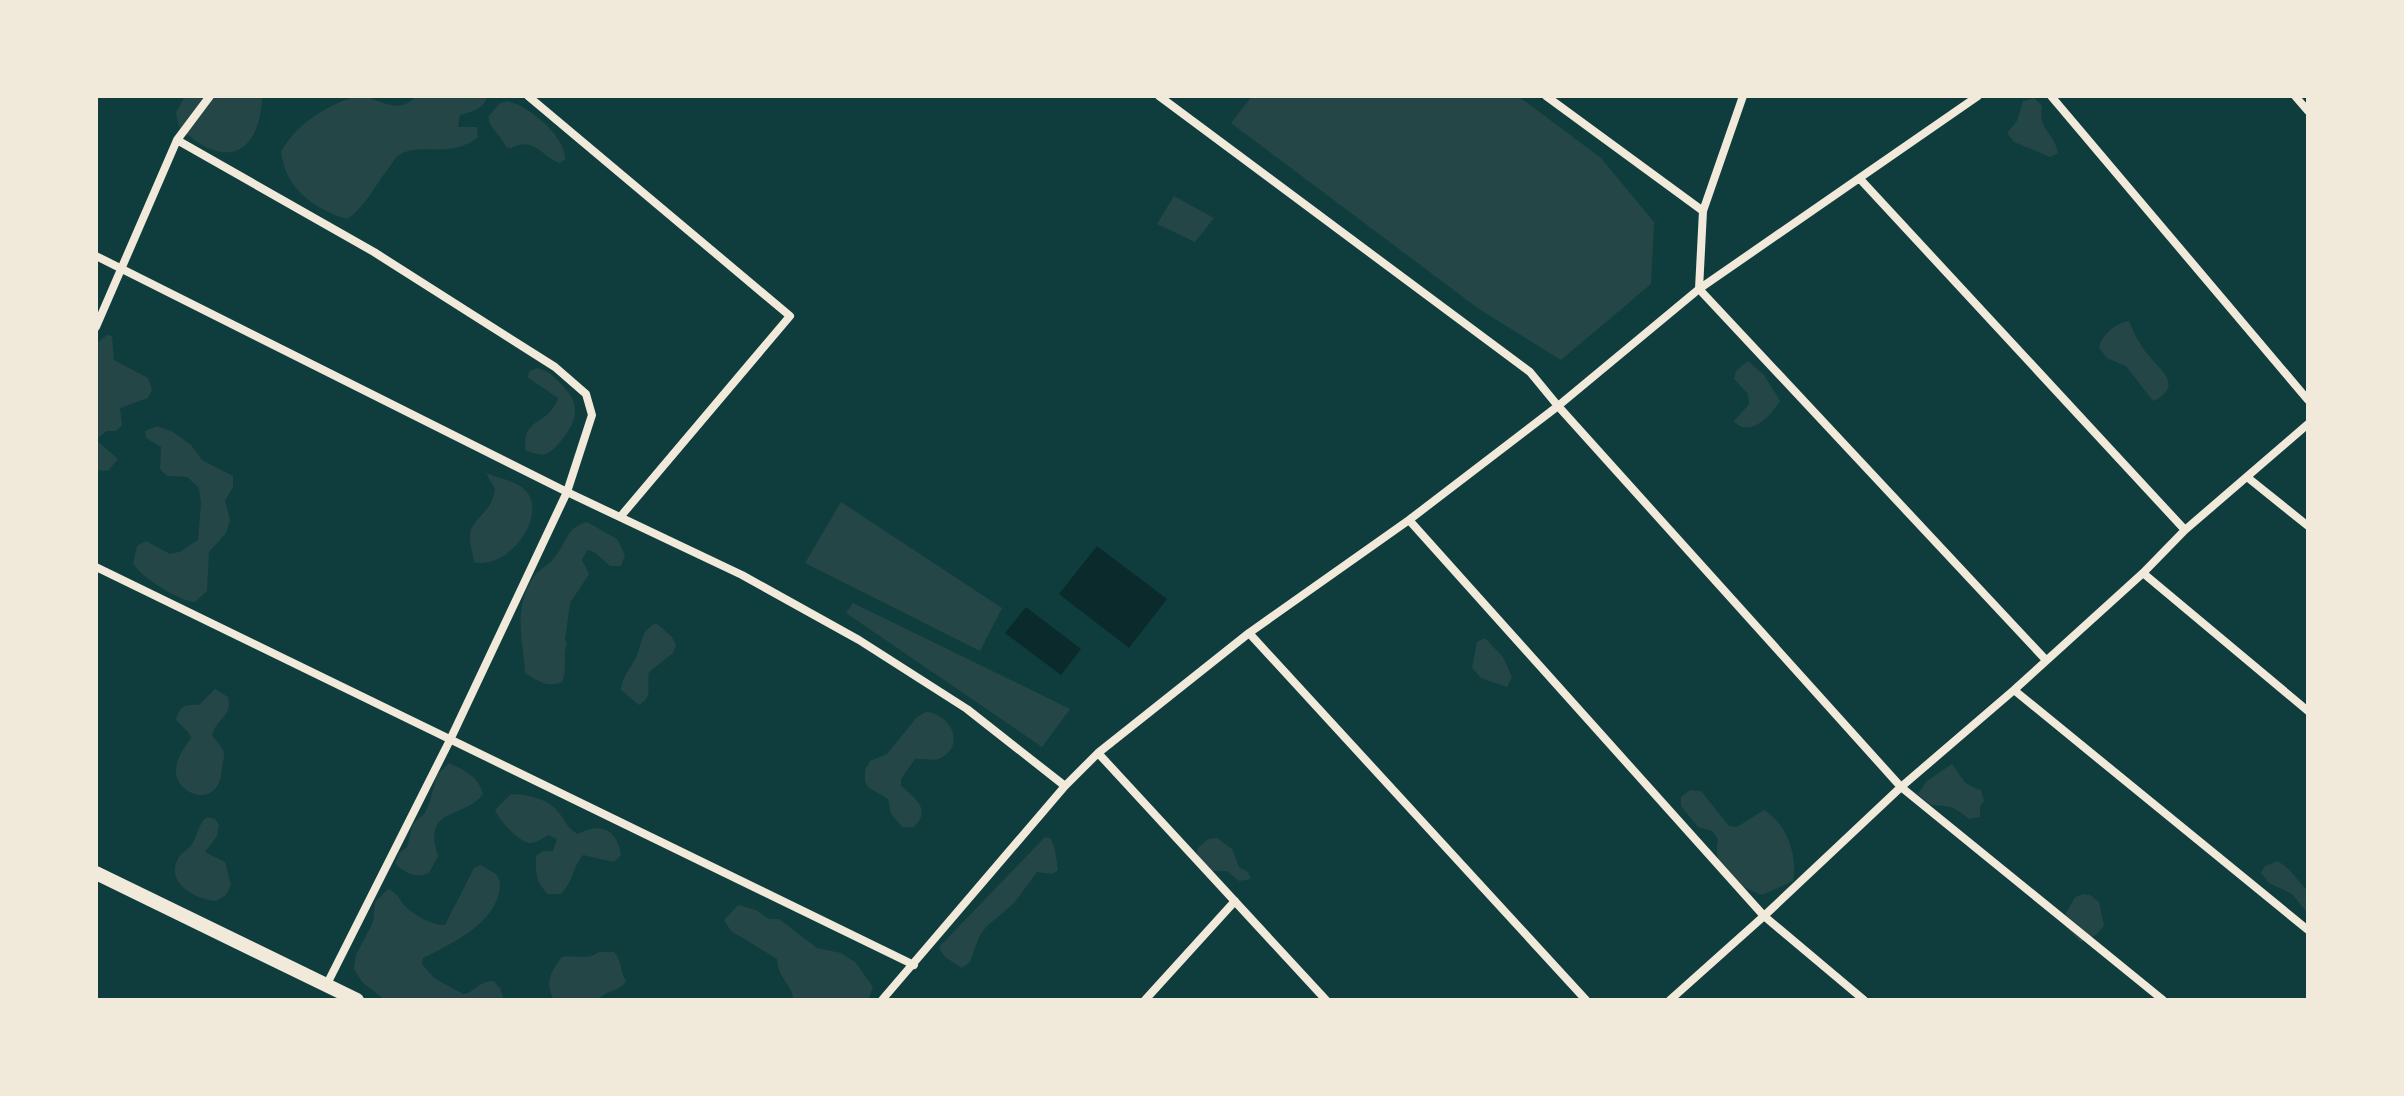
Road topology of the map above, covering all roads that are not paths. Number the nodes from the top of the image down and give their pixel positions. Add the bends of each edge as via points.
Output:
1 (210, 96) edge
2 (528, 96) edge
3 (1159, 96) edge
4 (1546, 96) edge
5 (1743, 96) edge
6 (1978, 96) edge
7 (2051, 96) edge
8 (2295, 96) edge
9 (2308, 111) edge
10 (177, 140) junction
11 (1860, 179) junction
12 (1703, 211) junction
13 (96, 256) edge
14 (123, 269) junction
15 (1699, 289) junction
16 (96, 327) edge
17 (2308, 400) edge
18 (1558, 406) junction
19 (2308, 424) edge
20 (2247, 477) junction
21 (567, 492) junction
22 (621, 516) junction
23 (1409, 520) junction
24 (2308, 526) edge
25 (2185, 530) junction
26 (96, 567) edge
27 (2143, 573) junction
28 (1249, 633) junction
29 (2045, 659) junction
30 (2014, 690) junction
31 (2308, 711) edge
32 (450, 740) junction
33 (1098, 753) junction
34 (1065, 786) junction
35 (1901, 787) junction
36 (96, 873) edge
37 (1235, 901) junction
38 (1764, 916) junction
39 (2308, 930) edge
40 (914, 965) junction
41 (327, 984) junction
42 (357, 1000) edge
43 (882, 1000) edge
44 (1145, 1000) edge
45 (1326, 1000) edge
46 (1586, 1000) edge
47 (1670, 1000) edge
48 (1864, 1000) edge
49 (2163, 1000) edge

1 - 10 street
2 - 22 street via 790,316
3 - 18 street via 1530,372
4 - 12 street
5 - 12 street
6 - 11 street
7 - 17 street
8 - 9 street
10 - 14 street
10 - 21 street via 374,252 555,367 586,394 592,415
11 - 15 street
11 - 25 street
12 - 15 street
13 - 14 street
14 - 16 street
14 - 21 street
15 - 18 street
15 - 29 street
18 - 23 street
18 - 35 street
19 - 20 street
20 - 24 street
20 - 25 street
21 - 22 street
21 - 32 street
22 - 34 street via 859,640 967,709
23 - 28 street
23 - 38 street
25 - 27 street
26 - 32 street
27 - 29 street
27 - 31 street
28 - 33 street
28 - 46 street
29 - 30 street
30 - 35 street
30 - 39 street
32 - 40 street
32 - 41 street
33 - 34 street
33 - 37 street
34 - 40 street
35 - 38 street
35 - 49 street
36 - 41 street
37 - 44 street
37 - 45 street
38 - 47 street
38 - 48 street
40 - 43 street
41 - 42 street

